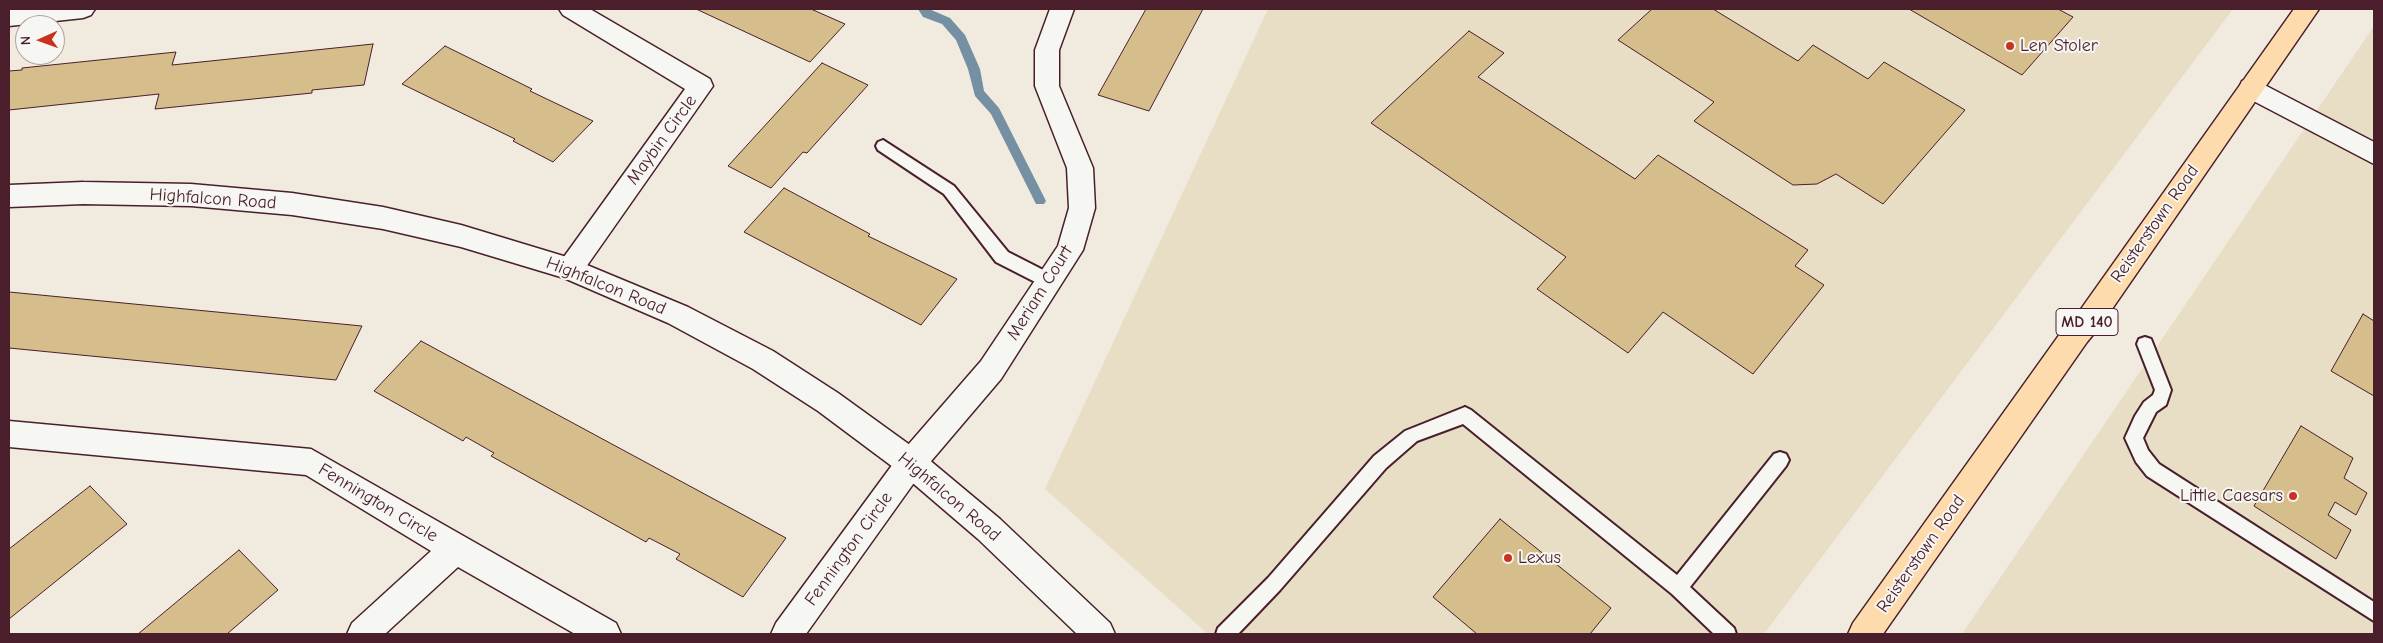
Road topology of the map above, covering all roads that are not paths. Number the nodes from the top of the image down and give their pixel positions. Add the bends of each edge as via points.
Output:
1 (82, 9) edge
2 (571, 9) edge
3 (1062, 9) edge
4 (2307, 9) edge
5 (9, 17) edge
6 (2250, 88) junction
7 (882, 146) dead end
8 (2374, 154) edge
9 (9, 196) edge
10 (570, 269) junction
11 (1049, 281) junction
12 (2145, 344) dead end
13 (9, 434) edge
14 (1780, 460) dead end
15 (911, 462) junction
16 (454, 549) junction
17 (1678, 588) junction
18 (2374, 612) edge
19 (363, 634) edge
20 (606, 634) edge
21 (786, 634) edge
22 (1099, 634) edge
23 (1225, 634) edge
24 (1727, 634) edge
25 (1864, 634) edge

1 - 5 street
2 - 10 street, Maybin Circle via 701,86
3 - 11 street, Meriam Court via 1047,50 1046,86 1080,168 1082,208 1070,250
4 - 6 main road, Reisterstown Road / MD 140
6 - 8 street
6 - 25 main road, Reisterstown Road / MD 140
7 - 11 lane via 949,190 1002,257
9 - 10 street, Highfalcon Road via 83,193 191,195 292,204 383,218 461,236
10 - 15 street, Highfalcon Road via 678,316 763,360
11 - 15 street, Meriam Court via 991,370
12 - 18 lane via 2163,390 2160,400 2150,407 2141,421 2134,438 2153,470
13 - 16 street, Fennington Circle via 311,462
14 - 17 lane
15 - 21 street, Fennington Circle
15 - 22 street, Highfalcon Road via 989,529
16 - 19 street
16 - 20 street, Fennington Circle
17 - 23 lane via 1465,415 1411,436 1380,462 1274,584
17 - 24 lane

